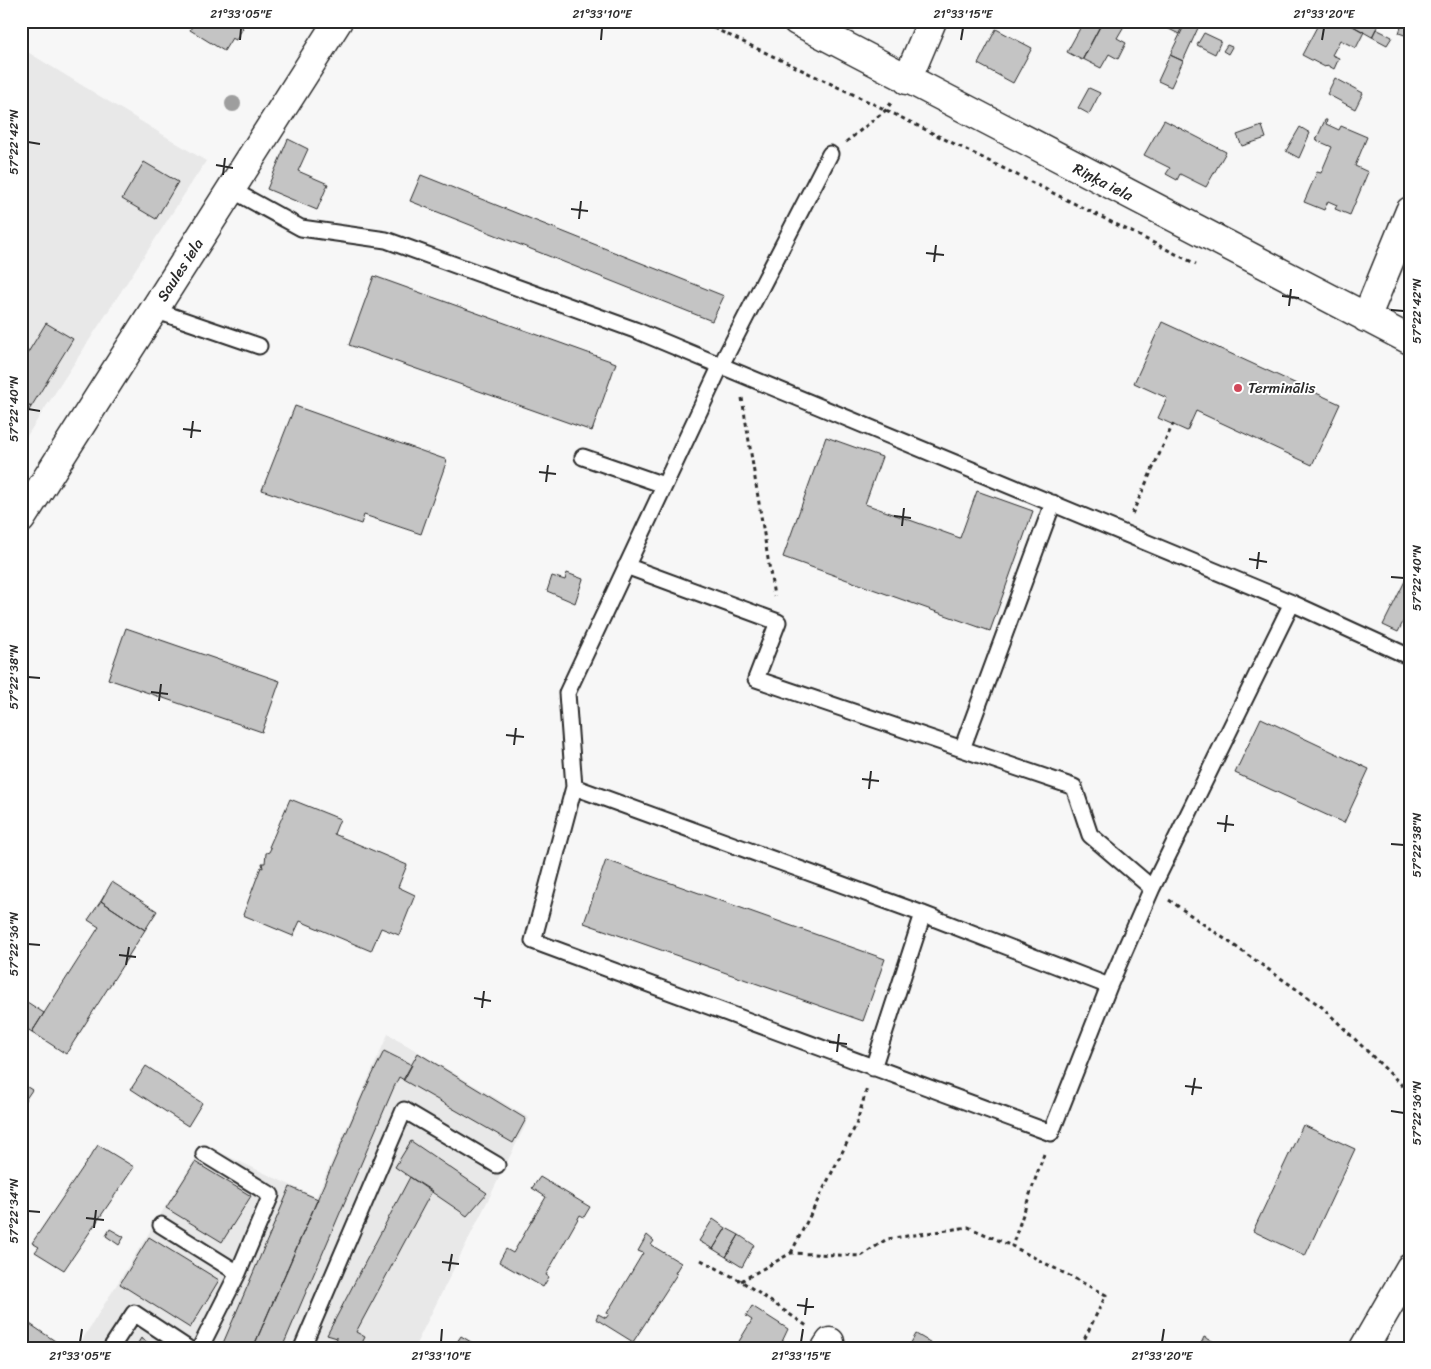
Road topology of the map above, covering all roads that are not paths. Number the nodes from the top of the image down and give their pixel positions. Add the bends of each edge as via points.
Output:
1 (338, 21) edge
2 (797, 21) edge
3 (932, 21) edge
4 (906, 80) junction
5 (830, 154) road end
6 (232, 190) junction
7 (1410, 212) edge
8 (154, 310) junction
9 (1366, 318) junction
10 (1410, 340) edge
11 (259, 346) dead end
12 (721, 365) junction
13 (583, 457) dead end
14 (664, 485) junction
15 (1053, 502) junction
16 (21, 519) edge
17 (626, 566) junction
18 (1292, 603) junction
19 (1410, 657) edge
20 (962, 749) junction
21 (574, 787) junction
22 (1152, 888) junction
23 (923, 914) junction
24 (1109, 986) junction
25 (873, 1068) junction
26 (204, 1154) dead end
27 (497, 1165) dead end
28 (161, 1225) dead end
29 (238, 1273) junction
30 (1407, 1280) edge
31 (111, 1348) edge
32 (187, 1348) edge
33 (200, 1348) edge
34 (302, 1348) edge
35 (1364, 1348) edge

1 - 6 street, Saules iela
2 - 4 street, Riņķa iela
3 - 4 street
4 - 9 street, Riņķa iela
5 - 12 lane
6 - 8 street, Saules iela
6 - 12 lane via 301,228 386,240 635,330
7 - 9 street
8 - 11 lane
8 - 16 street, Saules iela
9 - 10 street, Riņķa iela
12 - 14 lane
12 - 15 lane
13 - 14 lane
14 - 17 lane
15 - 18 lane
15 - 20 lane
17 - 20 lane via 778,622 756,679
17 - 21 lane via 567,693
18 - 19 lane
18 - 22 lane
20 - 22 lane via 1074,787 1090,834
21 - 23 lane
21 - 25 lane via 533,941
22 - 24 lane
23 - 24 lane
23 - 25 lane
24 - 25 lane via 1051,1133
26 - 29 lane via 271,1194
27 - 34 lane via 404,1110
28 - 29 lane
29 - 33 lane
30 - 35 street
31 - 32 lane via 134,1313

